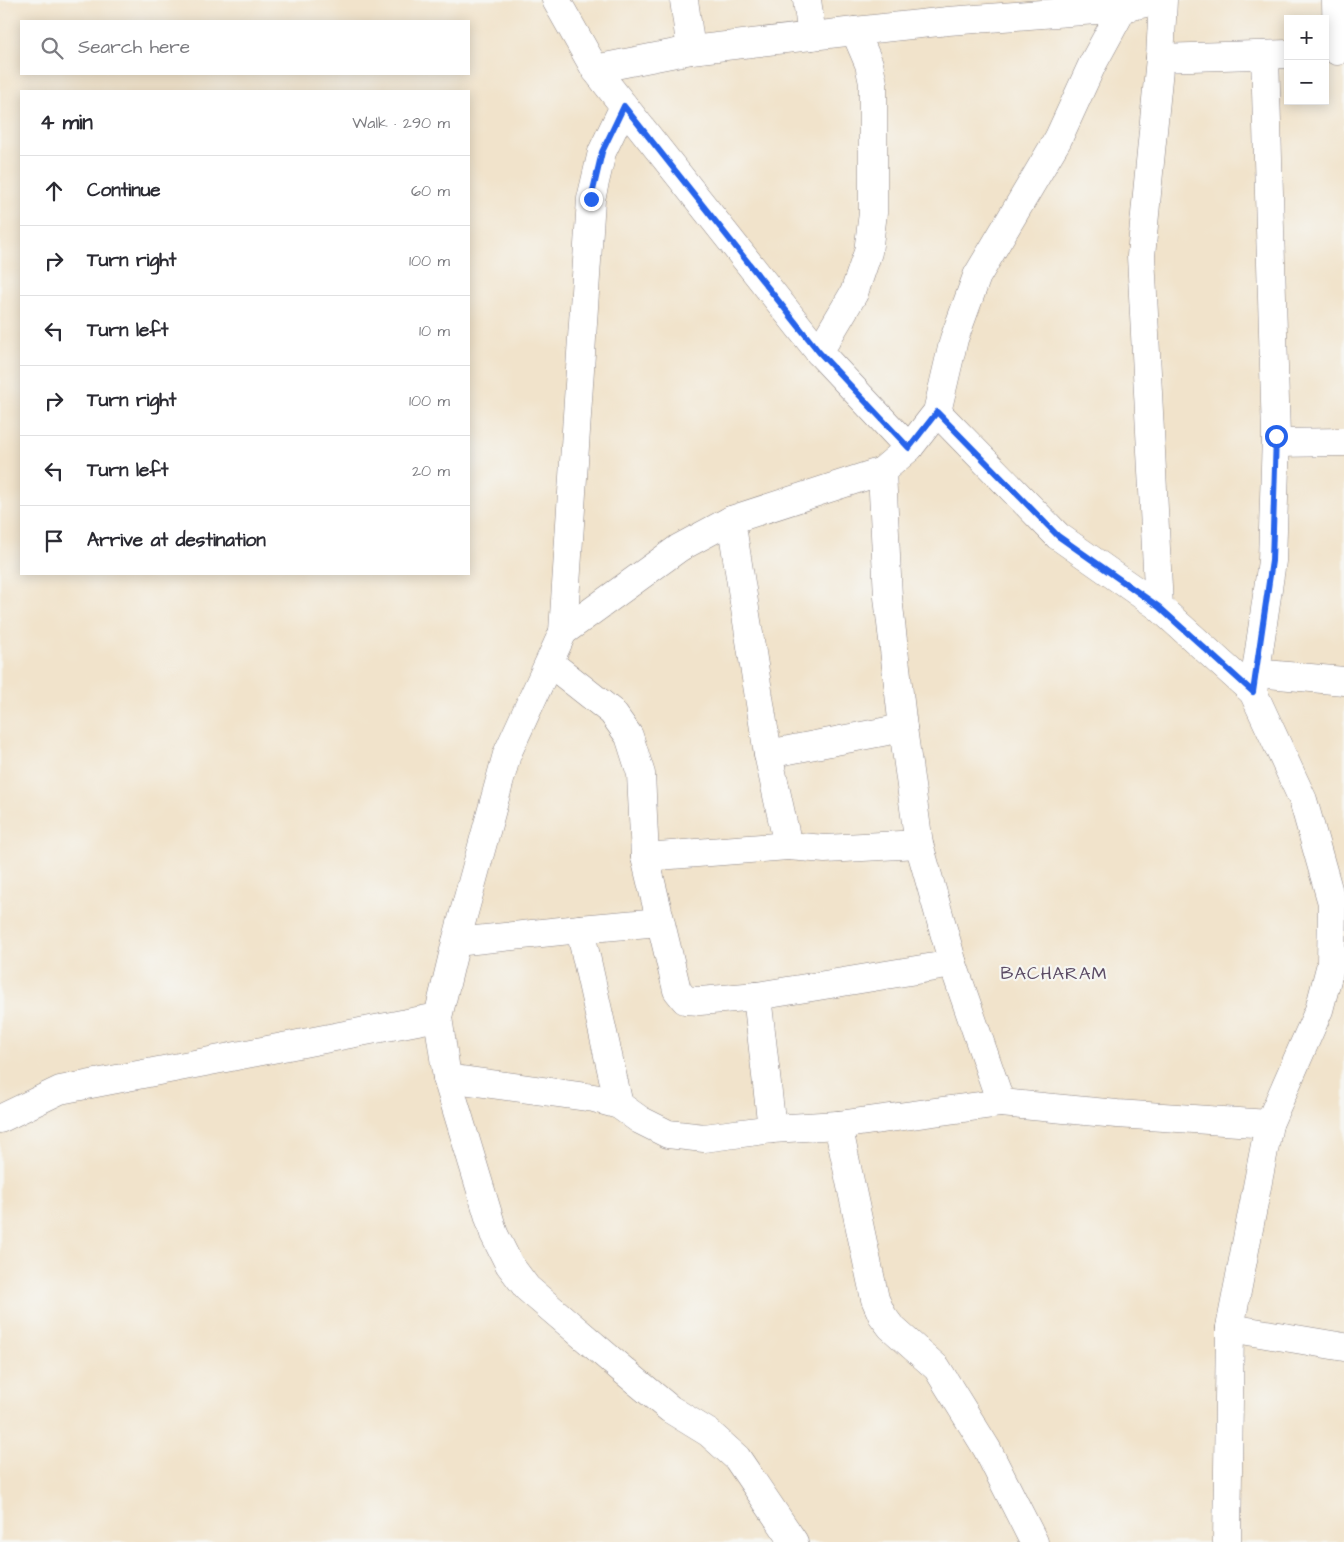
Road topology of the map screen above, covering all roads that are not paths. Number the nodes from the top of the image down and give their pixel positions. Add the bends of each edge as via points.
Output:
1 (556, 0) edge
2 (684, 0) edge
3 (807, 0) edge
4 (1158, 0) edge
5 (1164, 0) edge
6 (1336, 0) edge
7 (1123, 8) junction
8 (945, 11) edge
9 (855, 31) junction
10 (812, 36) junction
11 (691, 50) junction
12 (1336, 51) edge
13 (1277, 54) edge
14 (1160, 58) junction
15 (595, 69) junction
16 (624, 106) junction
17 (819, 352) junction
18 (937, 412) junction
19 (1344, 442) edge
20 (1276, 443) junction
21 (909, 448) junction
22 (882, 470) junction
23 (731, 520) junction
24 (1159, 607) junction
25 (563, 632) junction
26 (550, 663) junction
27 (1344, 681) edge
28 (1254, 682) junction
29 (903, 728) junction
30 (768, 754) junction
31 (919, 844) junction
32 (788, 846) junction
33 (645, 857) junction
34 (660, 922) junction
35 (580, 929) junction
36 (456, 942) junction
37 (953, 964) junction
38 (1338, 964) edge
39 (757, 996) junction
40 (438, 1018) junction
41 (447, 1078) junction
42 (1001, 1102) junction
43 (619, 1105) junction
44 (0, 1119) edge
45 (1269, 1124) junction
46 (838, 1126) junction
47 (772, 1129) junction
48 (1230, 1328) junction
49 (1344, 1347) edge
50 (794, 1542) edge
51 (1034, 1542) edge
52 (1227, 1542) edge

1 - 15 street
2 - 11 street
3 - 10 street
4 - 7 street
5 - 14 street
6 - 12 street
7 - 8 street
7 - 18 street via 1058,139 978,276 954,339
8 - 9 street
9 - 10 street
9 - 17 street via 873,83 873,213 868,252 854,293
10 - 11 street
11 - 15 street
13 - 14 street
13 - 20 street
14 - 24 street via 1141,256
15 - 16 street
16 - 17 street
16 - 25 street via 602,152 591,199
17 - 21 street
18 - 21 street
18 - 24 street via 1058,536
19 - 20 street
20 - 28 street via 1272,561
21 - 22 street
22 - 23 street
22 - 29 street via 888,597
23 - 25 street via 679,548
23 - 30 street
24 - 28 street
25 - 26 street
26 - 33 street via 612,712 629,736 641,774
26 - 36 street via 507,754
27 - 28 street
28 - 38 street via 1303,800 1332,903
29 - 30 street
29 - 31 street
30 - 32 street
31 - 32 street via 825,849
31 - 37 street
32 - 33 street
33 - 34 street
34 - 35 street
34 - 39 street via 677,990 685,1000 700,1002
35 - 36 street
35 - 43 street
36 - 40 street
37 - 39 street
37 - 42 street
38 - 45 street
39 - 47 street
40 - 41 street
40 - 44 street via 60,1090
41 - 43 street via 562,1092
41 - 50 street via 494,1234 509,1264 527,1288 670,1409 709,1433 737,1458
42 - 45 street
42 - 46 street
43 - 47 street via 668,1134 704,1138
45 - 48 street
46 - 47 street
46 - 51 street via 875,1299 882,1315 937,1368 986,1449
48 - 49 street
48 - 52 street

